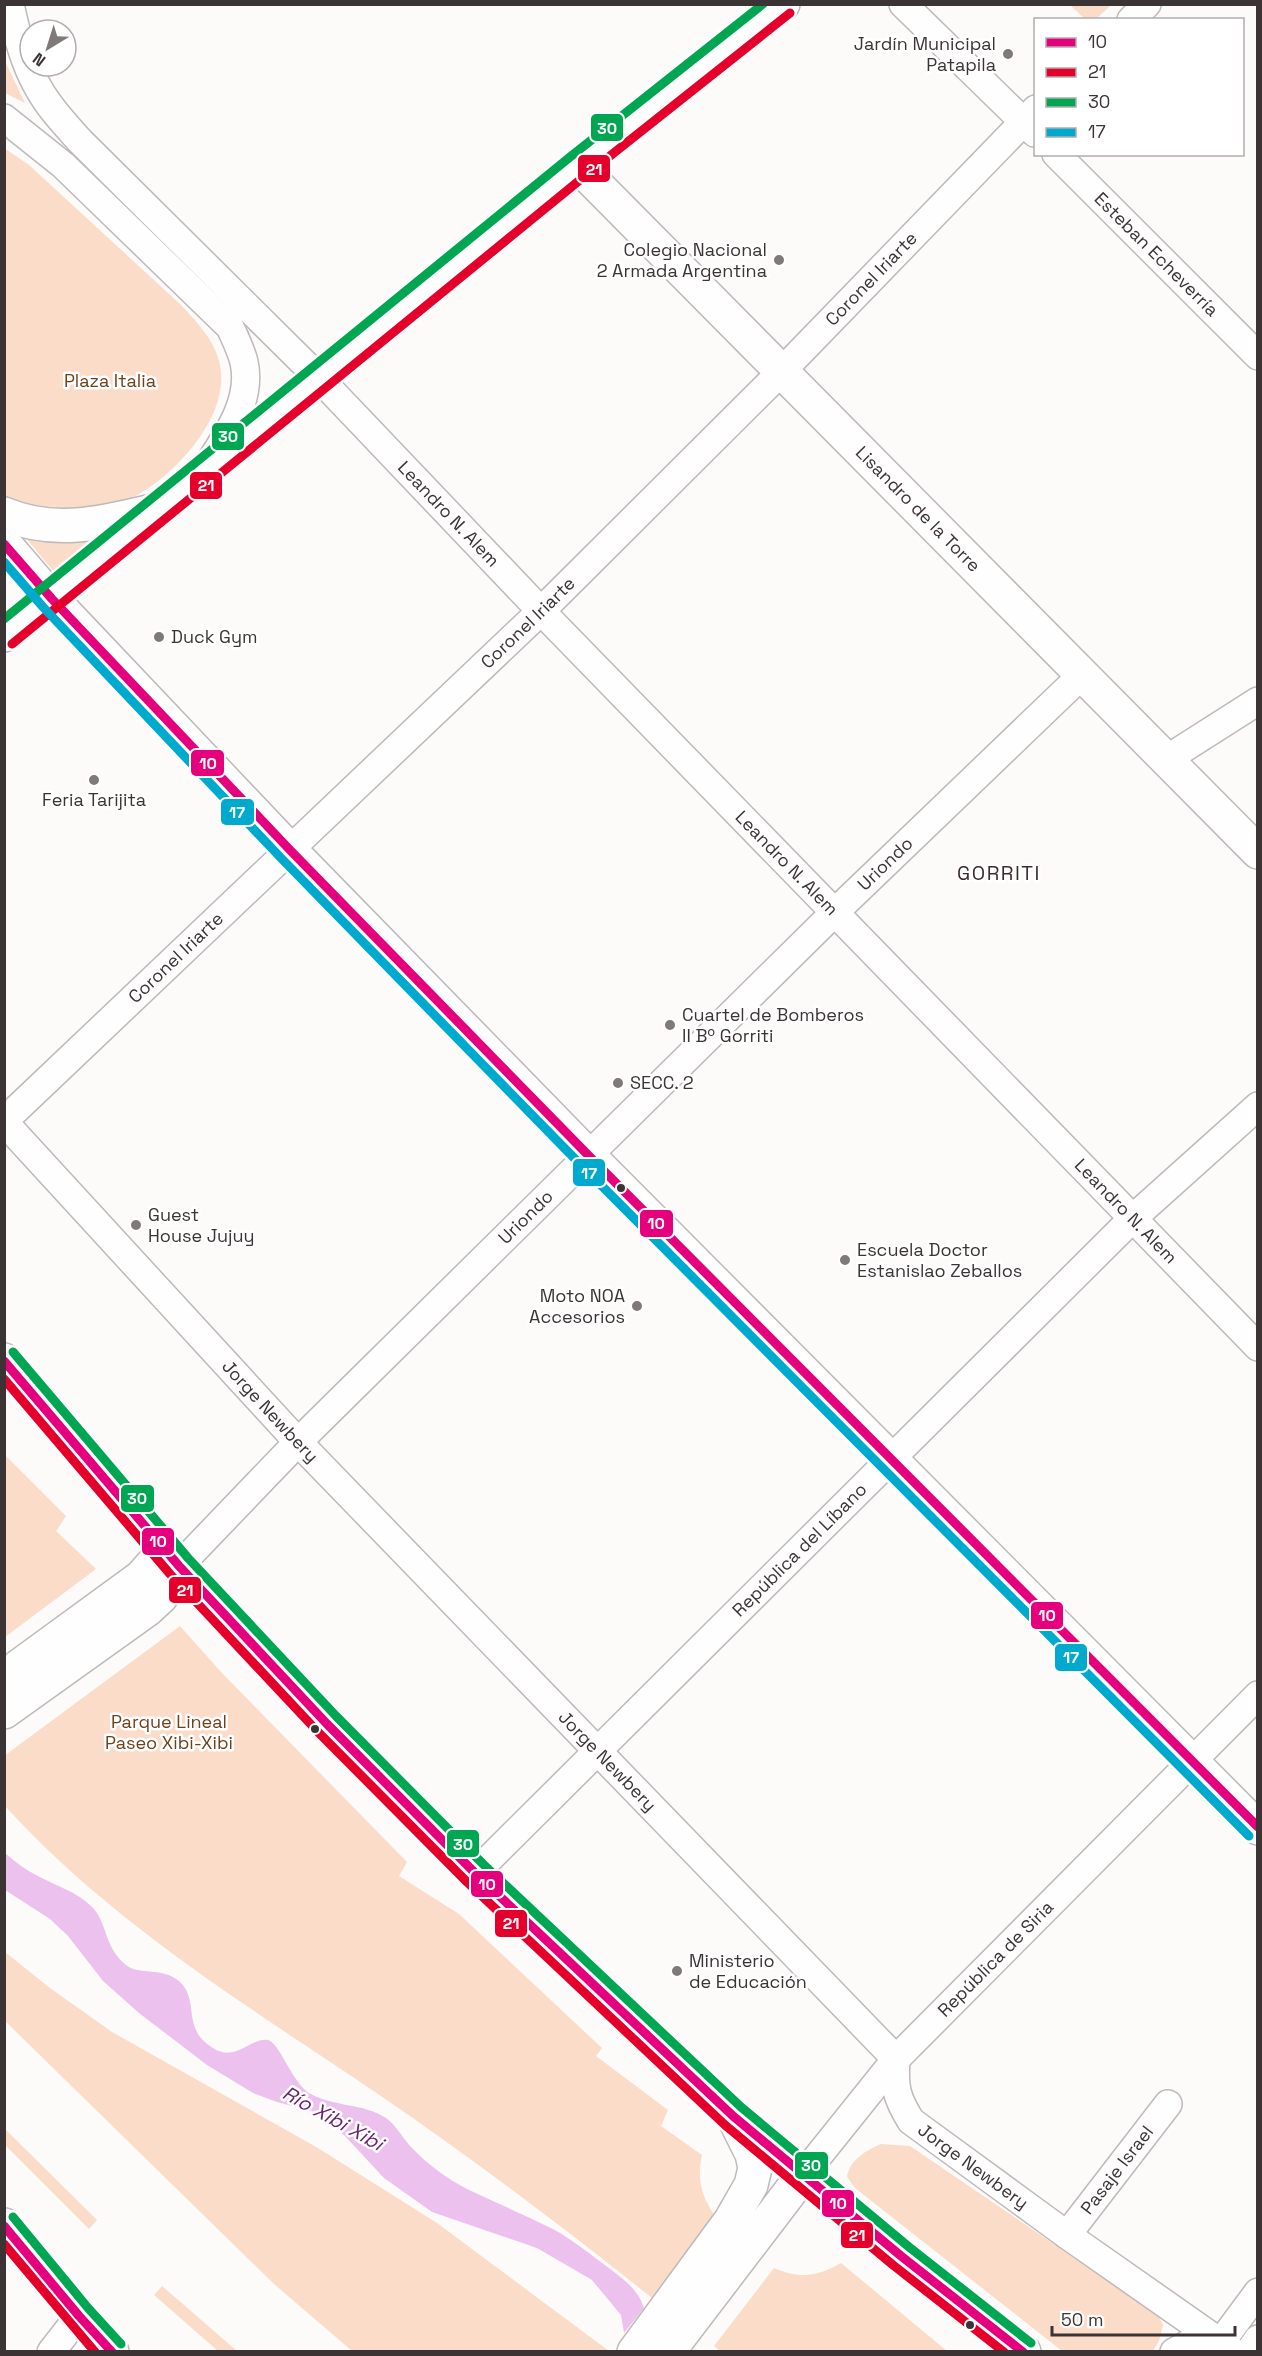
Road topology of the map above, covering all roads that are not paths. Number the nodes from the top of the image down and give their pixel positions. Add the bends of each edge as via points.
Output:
1 (10, 4) edge
2 (783, 4) edge
3 (903, 4) edge
4 (1147, 4) edge
5 (1133, 18) edge
6 (4, 118) edge
7 (1031, 122) edge
8 (1058, 156) edge
9 (578, 166) junction
10 (1257, 356) edge
11 (781, 372) junction
12 (319, 378) junction
13 (204, 471) junction
14 (159, 509) junction
15 (4, 514) edge
16 (4, 543) edge
17 (52, 598) junction
18 (541, 611) junction
19 (4, 635) edge
20 (1083, 674) junction
21 (1257, 701) edge
22 (1167, 759) junction
23 (290, 850) junction
24 (1257, 852) edge
25 (834, 913) junction
26 (1257, 1106) edge
27 (4, 1121) edge
28 (589, 1156) junction
29 (1132, 1219) junction
30 (1257, 1347) edge
31 (4, 1360) edge
32 (298, 1442) junction
33 (891, 1460) junction
34 (173, 1558) junction
35 (140, 1596) junction
36 (4, 1677) edge
37 (1257, 1695) edge
38 (4, 1712) edge
39 (598, 1749) junction
40 (1191, 1761) junction
41 (1257, 1828) edge
42 (475, 1873) junction
43 (896, 2059) junction
44 (1168, 2104) dead end
45 (733, 2116) junction
46 (803, 2175) junction
47 (4, 2225) edge
48 (741, 2229) junction
49 (1067, 2235) junction
50 (1257, 2292) edge
51 (78, 2316) junction
52 (1257, 2339) edge
53 (1227, 2347) edge
54 (51, 2352) edge
55 (112, 2352) edge
56 (633, 2352) edge
57 (668, 2352) edge
58 (1024, 2352) edge
59 (1174, 2352) edge
60 (1249, 2352) edge

1 - 12 street, Leandro N. Alem via 38,88 56,113
2 - 9 main road
3 - 7 street
4 - 5 street
6 - 13 street via 63,165 230,327 244,361 246,386 234,422
7 - 11 street, Coronel Iriarte
8 - 10 street, Esteban Echeverría
9 - 11 main road, Lisandro de la Torre
9 - 12 main road
11 - 18 street, Coronel Iriarte
11 - 20 main road, Lisandro de la Torre
12 - 13 main road
12 - 18 street, Leandro N. Alem
13 - 14 main road
14 - 15 main road via 76,526 31,523
14 - 17 main road
16 - 17 main road
17 - 19 main road
17 - 23 main road
18 - 23 street, Coronel Iriarte
18 - 25 street, Leandro N. Alem
20 - 22 main road, Lisandro de la Torre
20 - 25 street, Uriondo
21 - 22 street
22 - 24 main road, Lisandro de la Torre
23 - 27 street, Coronel Iriarte
23 - 28 main road
25 - 28 street, Uriondo
25 - 29 street, Leandro N. Alem
26 - 29 street, República del Líbano
27 - 32 street, Jorge Newbery
28 - 32 street, Uriondo
28 - 33 main road
29 - 30 street, Leandro N. Alem
29 - 33 street, República del Líbano
31 - 34 main road
32 - 34 street, Uriondo
32 - 39 street, Jorge Newbery
33 - 39 street, República del Líbano
33 - 40 main road
34 - 35 main road
34 - 42 main road via 327,1724
35 - 36 main road
35 - 38 main road
37 - 40 street, República de Siria
39 - 42 street, República del Líbano
39 - 43 street, Jorge Newbery
40 - 41 main road
40 - 43 street, República de Siria
42 - 45 main road
43 - 46 street, República de Siria
43 - 49 street, Jorge Newbery via 894,2085 911,2121
44 - 49 street, Pasaje Israel
45 - 46 main road
45 - 48 main road via 747,2140 755,2168
46 - 48 main road, República de Siria
46 - 58 main road
47 - 51 main road
48 - 56 main road
48 - 57 main road
49 - 53 street, Jorge Newbery
50 - 53 street
51 - 54 street
51 - 55 main road
52 - 60 street
53 - 59 street via 1188,2344

